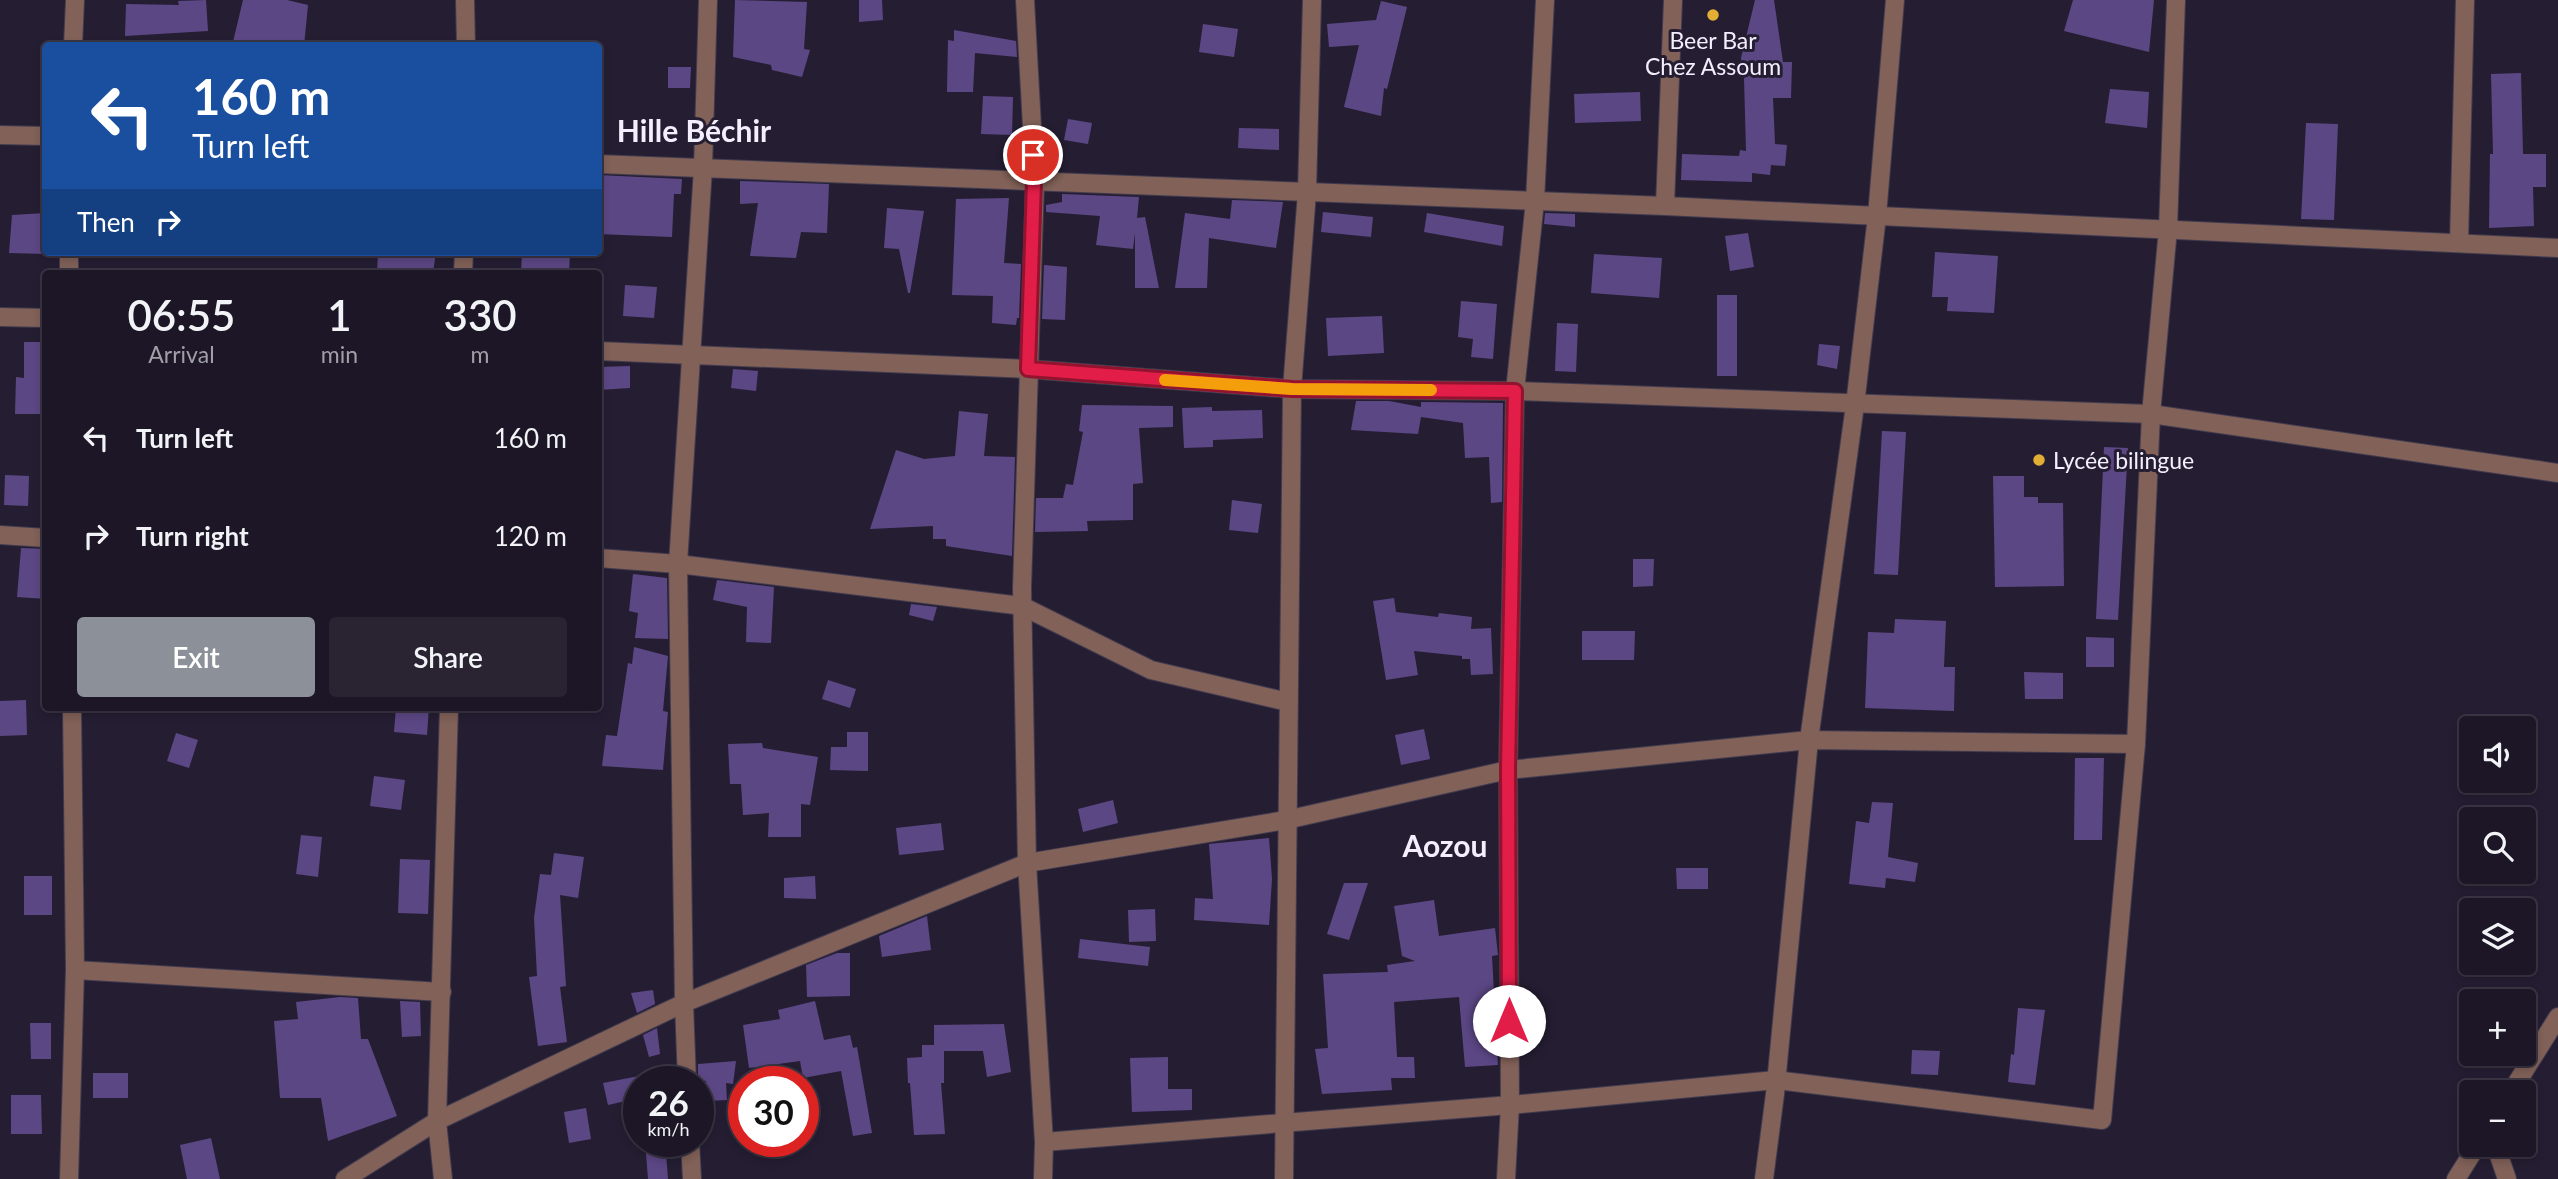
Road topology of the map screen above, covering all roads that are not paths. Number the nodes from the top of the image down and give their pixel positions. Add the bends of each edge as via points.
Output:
1 (75, 0) edge
2 (465, 0) edge
3 (708, 0) edge
4 (1026, 0) edge
5 (1312, 0) edge
6 (1545, 0) edge
7 (1673, 0) edge
8 (1895, 0) edge
9 (2176, 0) edge
10 (2465, 0) edge
11 (73, 42) edge
12 (466, 42) edge
13 (0, 135) edge
14 (42, 136) edge
15 (602, 164) edge
16 (704, 168) junction
17 (1034, 181) junction
18 (1307, 192) junction
19 (1535, 201) junction
20 (1665, 206) junction
21 (1877, 216) junction
22 (2168, 229) junction
23 (2459, 243) junction
24 (2558, 248) edge
25 (0, 317) edge
26 (42, 318) edge
27 (602, 351) edge
28 (692, 355) junction
29 (1028, 369) junction
30 (1292, 389) junction
31 (1515, 391) junction
32 (1855, 405) junction
33 (2151, 414) junction
34 (2558, 473) edge
35 (0, 535) edge
36 (42, 538) edge
37 (602, 558) edge
38 (678, 564) junction
39 (1022, 606) junction
40 (1288, 702) junction
41 (72, 711) edge
42 (449, 711) edge
43 (1809, 740) junction
44 (2136, 744) junction
45 (1508, 770) junction
46 (1286, 820) junction
47 (1027, 863) junction
48 (75, 970) junction
49 (442, 992) junction
50 (684, 1003) junction
51 (2558, 1017) edge
52 (686, 1066) edge
53 (1776, 1080) junction
54 (2519, 1080) edge
55 (1510, 1105) junction
56 (437, 1121) junction
57 (1285, 1121) junction
58 (1044, 1142) junction
59 (691, 1157) edge
60 (2470, 1157) edge
61 (2499, 1157) edge
62 (69, 1179) edge
63 (345, 1179) edge
64 (443, 1179) edge
65 (692, 1179) edge
66 (1043, 1179) edge
67 (1284, 1179) edge
68 (1506, 1179) edge
69 (1764, 1179) edge
70 (2456, 1179) edge
71 (2507, 1179) edge

1 - 11 street
2 - 12 street
3 - 16 street
4 - 17 street
5 - 18 street
6 - 19 street
7 - 20 street
8 - 21 street
9 - 22 street
10 - 23 street
13 - 14 street
15 - 16 street
16 - 17 street
16 - 28 street
17 - 18 street
17 - 29 street
18 - 19 street
18 - 30 street
19 - 20 street
19 - 31 street
20 - 21 street
21 - 22 street
21 - 32 street
22 - 23 street
22 - 33 street
23 - 24 street
25 - 26 street
27 - 28 street
28 - 29 street
28 - 38 street
29 - 30 street
29 - 39 street
30 - 31 street
30 - 40 street
31 - 32 street
31 - 45 street
32 - 33 street
32 - 43 street
33 - 34 street
33 - 44 street
35 - 36 street
37 - 38 street
38 - 39 street
38 - 50 street
39 - 40 street via 1151,670
39 - 47 street
40 - 46 street
41 - 48 street
42 - 49 street
43 - 44 street
43 - 45 street
43 - 53 street
44 - 53 street via 2102,1120
45 - 46 street
45 - 55 street
46 - 47 street
46 - 57 street
47 - 50 street
47 - 58 street
48 - 49 street
48 - 62 street
49 - 56 street
50 - 52 street
50 - 56 street
51 - 54 street
53 - 55 street
53 - 69 street
55 - 57 street
55 - 68 street
56 - 63 street
56 - 64 street
57 - 58 street
57 - 67 street
58 - 66 street
59 - 65 street
60 - 70 street
61 - 71 street

